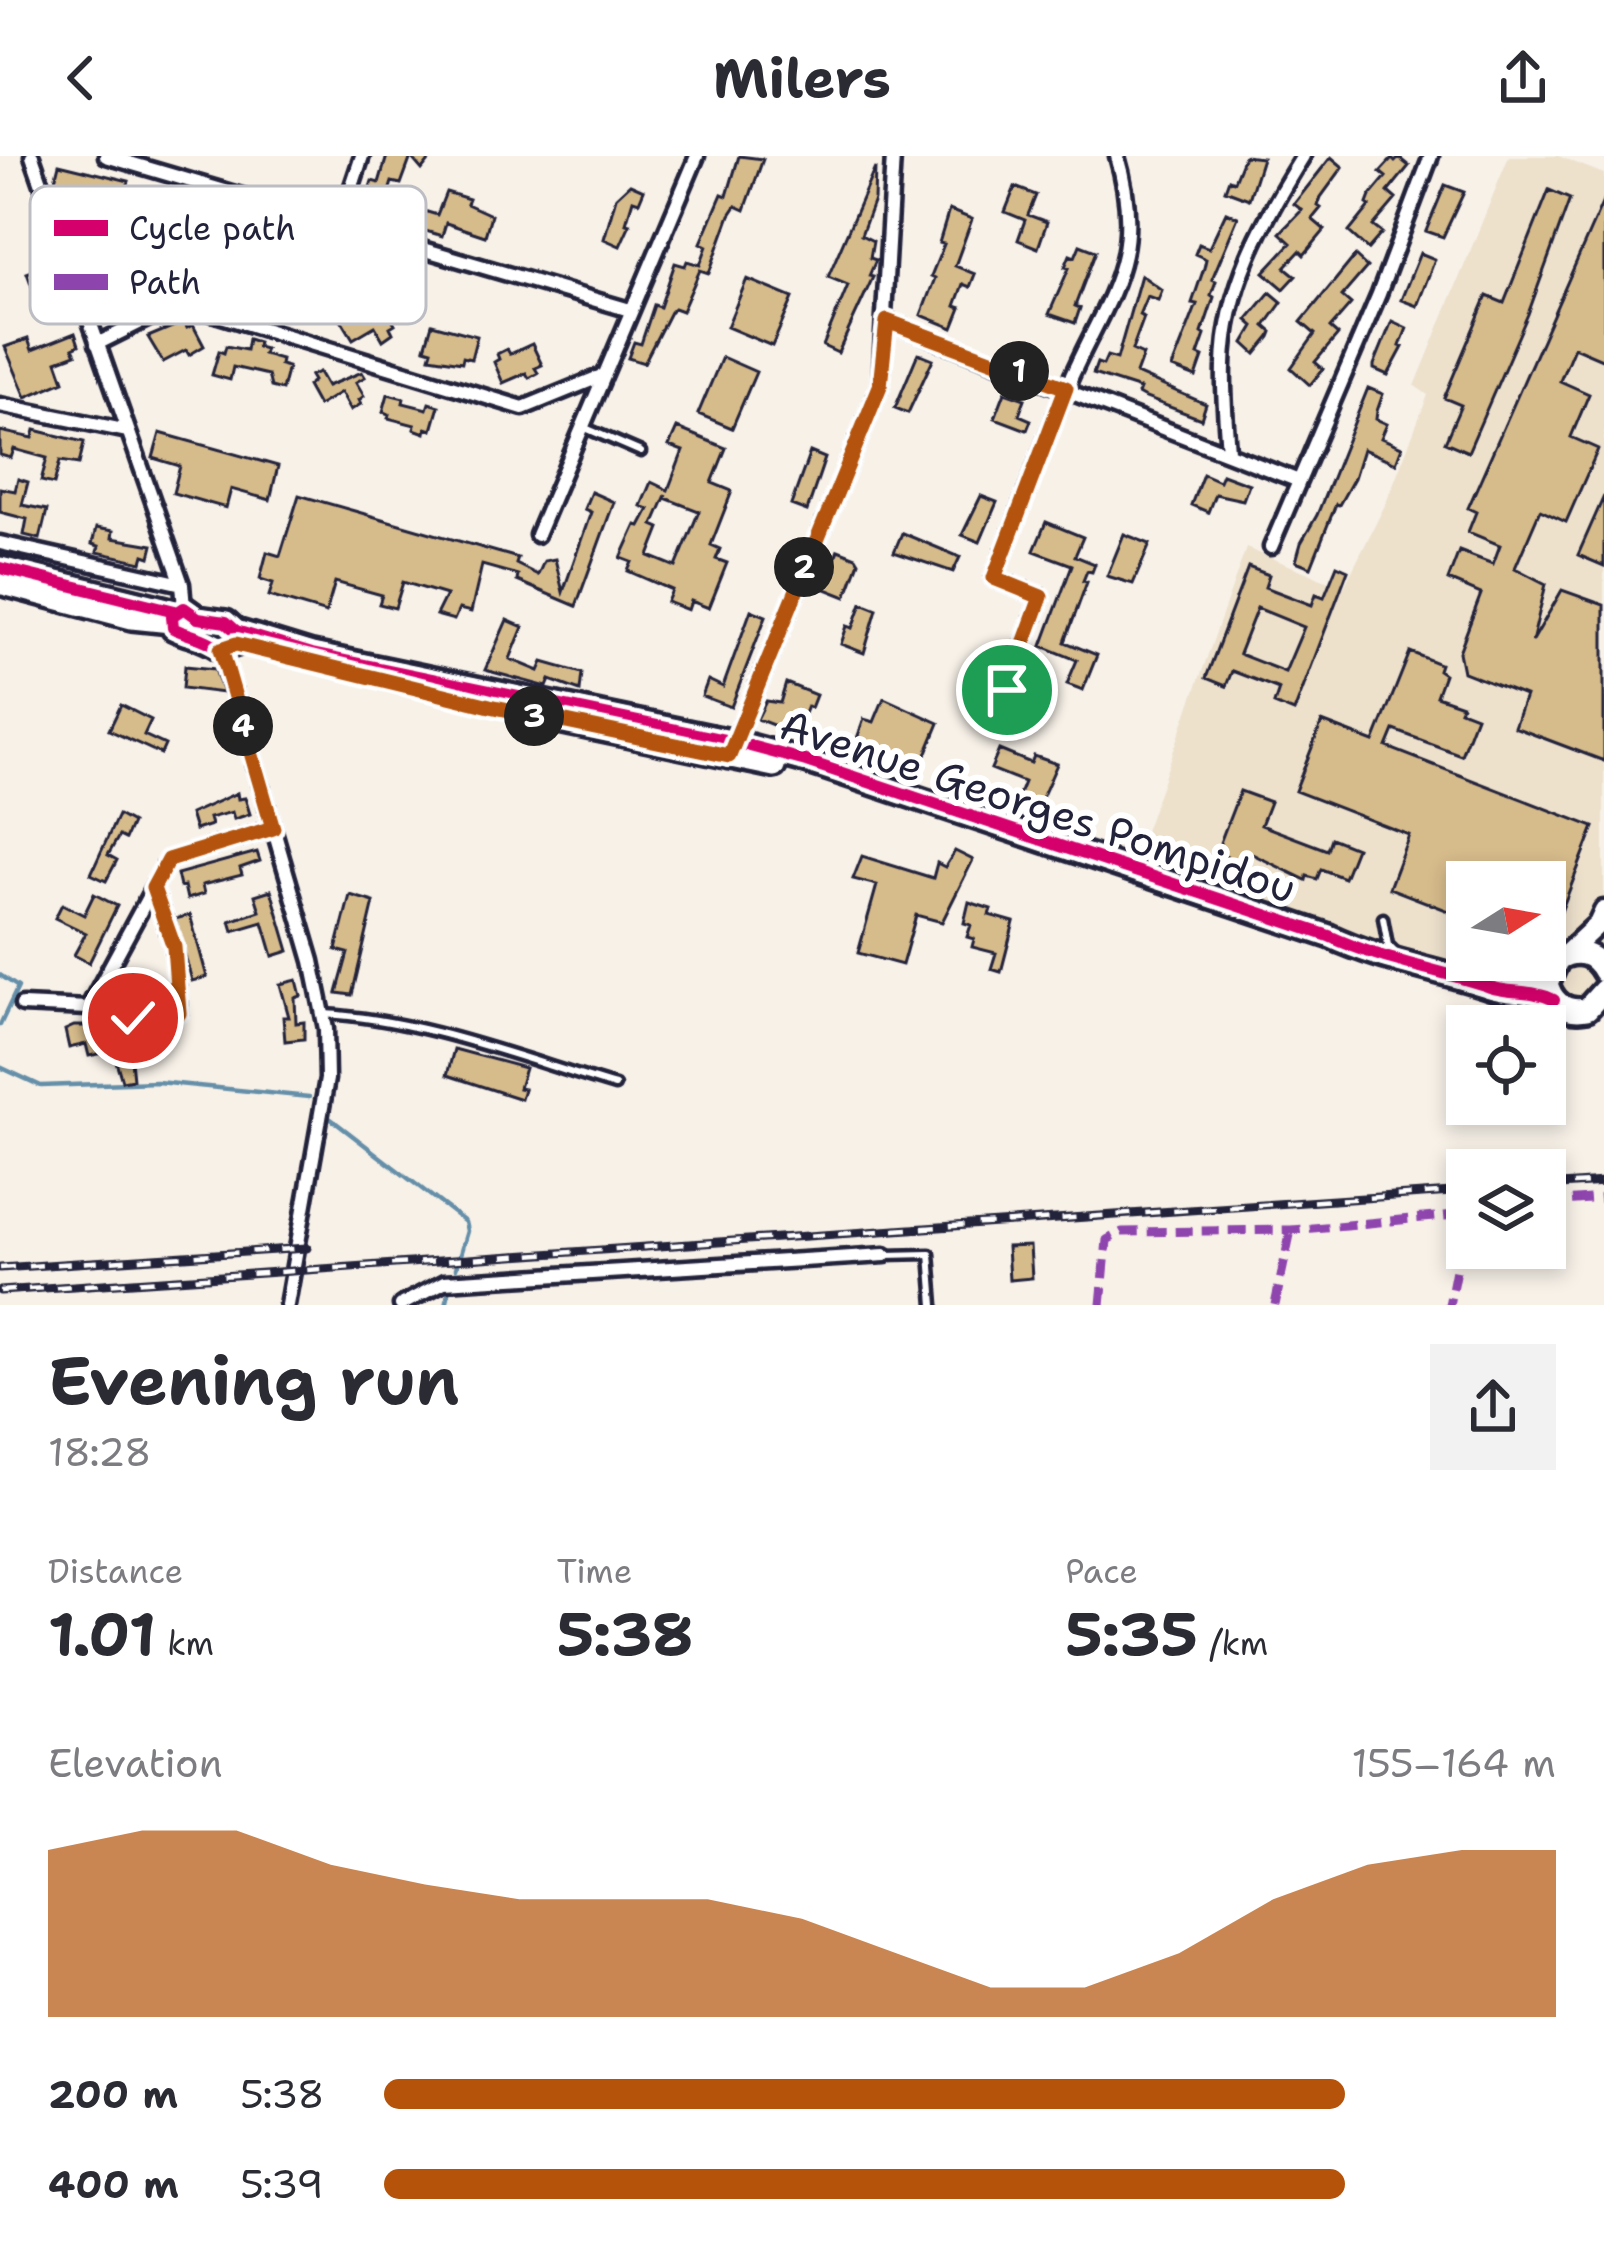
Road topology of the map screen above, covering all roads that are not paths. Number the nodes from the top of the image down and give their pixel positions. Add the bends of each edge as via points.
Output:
1 (32, 156) edge
2 (106, 156) edge
3 (362, 156) edge
4 (697, 156) edge
5 (893, 156) edge
6 (1117, 156) edge
7 (1303, 156) edge
8 (1431, 156) edge
9 (42, 186) edge
10 (209, 186) edge
11 (352, 186) edge
12 (426, 250) edge
13 (630, 310) junction
14 (887, 321) junction
15 (90, 324) edge
16 (137, 324) edge
17 (248, 324) edge
18 (97, 344) junction
19 (604, 375) junction
20 (1066, 388) junction
21 (0, 404) edge
22 (582, 427) junction
23 (128, 431) junction
24 (1228, 451) junction
25 (640, 452) dead end
26 (1299, 481) junction
27 (537, 536) dead end
28 (0, 543) edge
29 (1271, 548) dead end
30 (0, 568) edge
31 (0, 583) edge
32 (182, 584) junction
33 (177, 613) junction
34 (231, 642) junction
35 (990, 697) dead end
36 (732, 749) junction
37 (273, 828) junction
38 (153, 888) junction
39 (1601, 917) edge
40 (1383, 918) dead end
41 (1329, 936) junction
42 (1388, 945) junction
43 (1566, 954) edge
44 (1566, 959) edge
45 (1446, 960) edge
46 (1406, 963) junction
47 (1602, 967) edge
48 (1548, 981) edge
49 (1604, 990) edge
50 (1554, 1000) junction
51 (22, 1005) dead end
52 (88, 1008) junction
53 (1578, 1011) junction
54 (323, 1014) junction
55 (1604, 1023) edge
56 (615, 1086) dead end
57 (885, 1255) joint
58 (287, 1305) edge
59 (401, 1305) edge
60 (934, 1305) edge

1 - 9 street
2 - 10 street
3 - 11 street
4 - 13 street
5 - 14 street
6 - 20 street via 1128,208 1123,268
7 - 24 street via 1262,226 1229,315
8 - 26 street
12 - 13 street
13 - 19 street
14 - 20 street
14 - 36 street via 880,386
15 - 18 street
16 - 18 street
17 - 19 street via 523,408
18 - 23 street
19 - 22 street
20 - 24 street
20 - 35 street via 994,578 1041,597 1007,690
21 - 23 street
22 - 25 lane
22 - 27 street
23 - 32 street
24 - 26 street
26 - 29 street
28 - 32 street
30 - 33 main road, Avenue Georges Pompidou
31 - 33 main road, Avenue Georges Pompidou via 133,618
32 - 33 street
33 - 34 main road, Avenue Georges Pompidou via 232,625
34 - 36 main road, Avenue Georges Pompidou via 384,668
34 - 37 street
36 - 41 main road, Avenue Georges Pompidou via 806,761
37 - 38 street via 168,860
37 - 54 street
38 - 52 street
38 - 52 street via 174,947 179,1013 133,1018
39 - 43 main road
39 - 47 main road
40 - 42 lane
41 - 42 main road, Avenue Georges Pompidou
41 - 46 main road, Avenue Georges Pompidou
42 - 45 main road, Avenue Georges Pompidou
42 - 46 lane
44 - 47 main road, Avenue Georges Pompidou via 1583,953
46 - 50 main road, Avenue Georges Pompidou
48 - 50 main road
49 - 53 main road
50 - 53 main road, Avenue Georges Pompidou
51 - 52 street
53 - 55 main road
54 - 56 lane via 451,1037
54 - 58 street via 327,1078
57 - 59 street via 444,1282
57 - 60 lane via 930,1254

